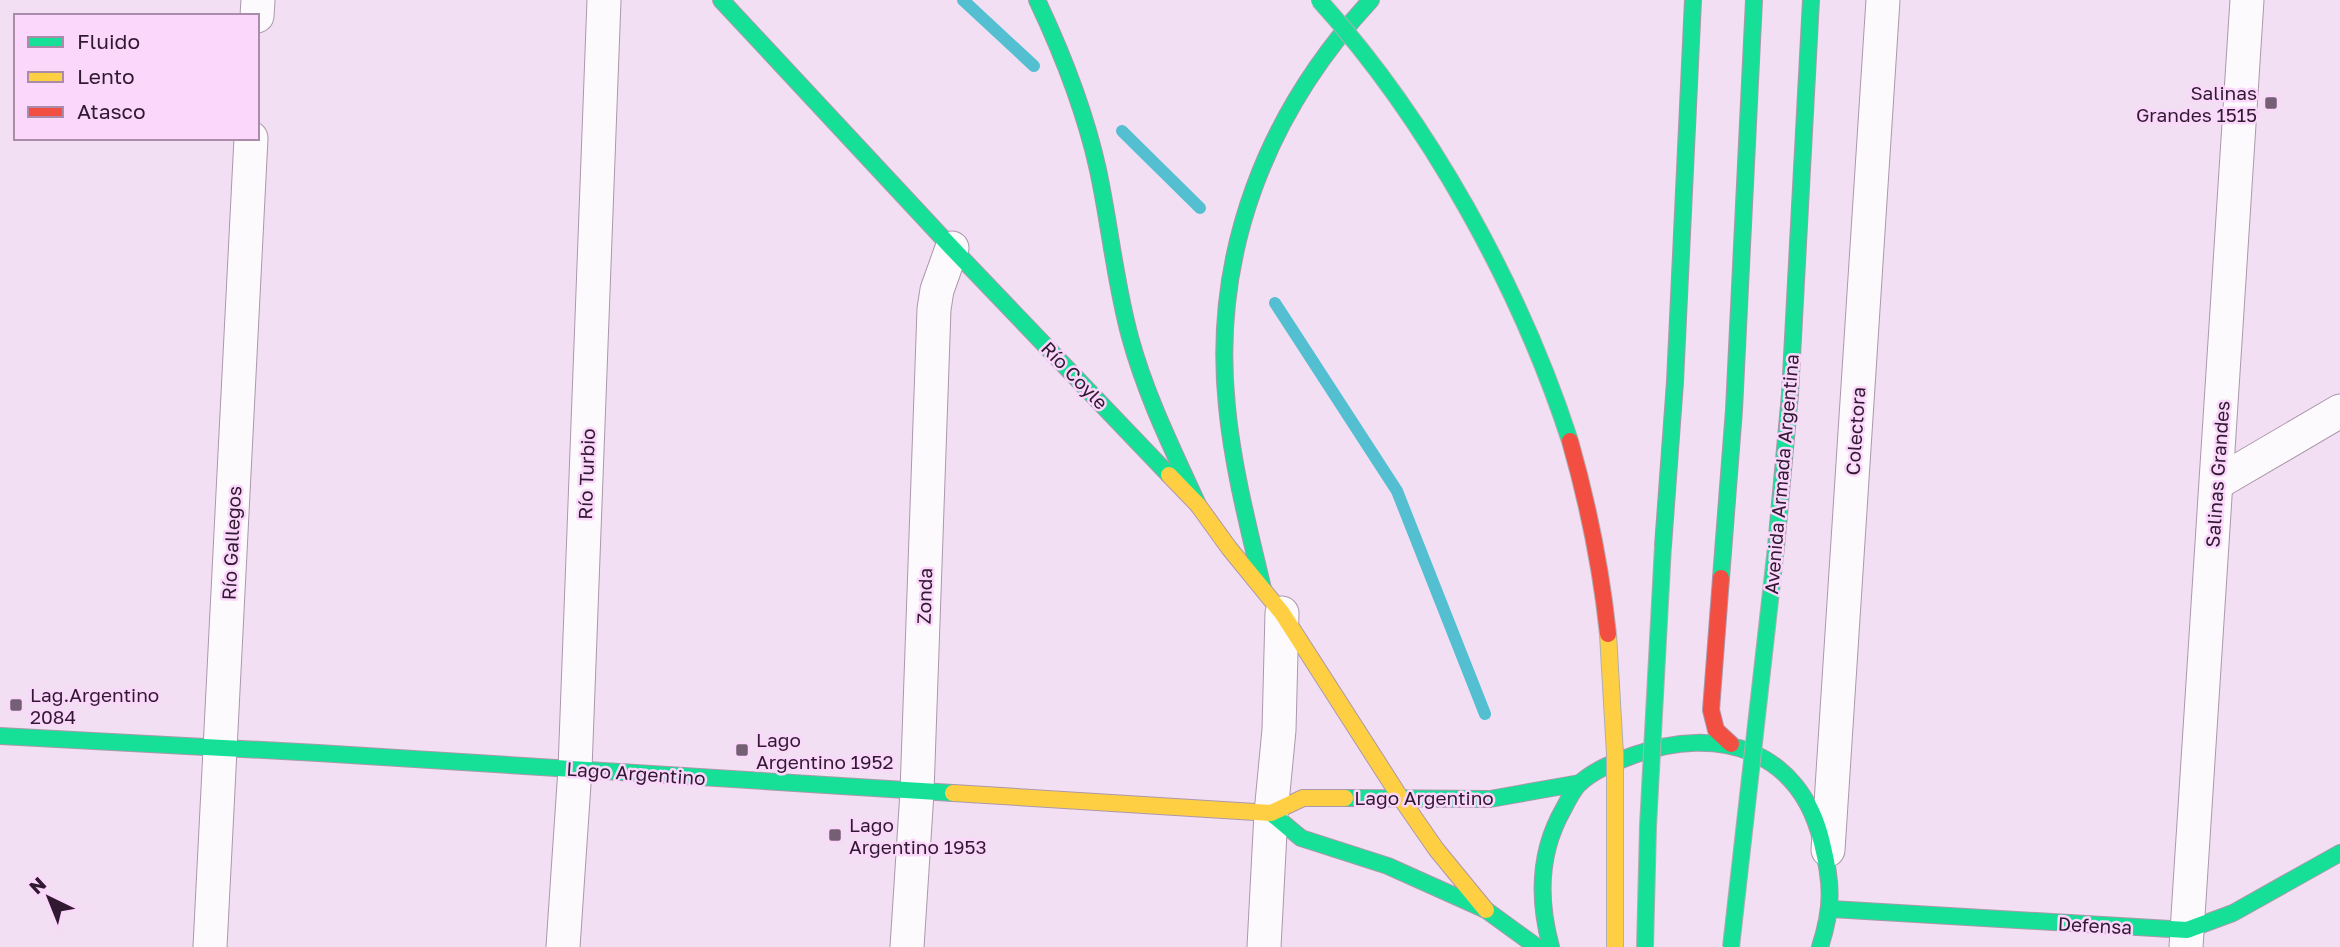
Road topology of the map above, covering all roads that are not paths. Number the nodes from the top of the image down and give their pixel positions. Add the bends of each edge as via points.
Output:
1 (604, 0) edge
2 (721, 0) edge
3 (1037, 0) edge
4 (1320, 0) edge
5 (1371, 0) edge
6 (1693, 0) edge
7 (1754, 0) edge
8 (1811, 0) edge
9 (1883, 0) edge
10 (2247, 0) edge
11 (251, 140) edge
12 (952, 248) junction
13 (2340, 411) edge
14 (2217, 483) junction
15 (1198, 505) junction
16 (1273, 601) junction
17 (0, 736) edge
18 (1731, 744) junction
19 (222, 746) junction
20 (575, 769) junction
21 (1580, 783) junction
22 (917, 792) junction
23 (1400, 797) junction
24 (1271, 813) junction
25 (2340, 853) edge
26 (1827, 863) junction
27 (1831, 909) junction
28 (1486, 910) junction
29 (2190, 941) edge
30 (210, 947) edge
31 (563, 947) edge
32 (907, 947) edge
33 (1264, 947) edge
34 (1537, 947) edge
35 (1551, 947) edge
36 (1615, 947) edge
37 (1645, 947) edge
38 (1731, 947) edge
39 (1820, 947) edge
40 (1828, 947) edge

1 - 20 street, Río Turbio
2 - 12 main road, Río Coyle
3 - 15 main road via 1084,122 1130,337 1164,432
4 - 36 main road, bridge via 1381,77 1454,186 1516,308 1566,431 1596,548 1606,623 1615,764
5 - 16 main road via 1319,60 1266,152 1230,271 1224,320 1230,432
6 - 37 main road, bridge
7 - 18 main road via 1734,410 1711,710 1717,735
8 - 38 main road, Avenida Armada Argentina, bridge via 1790,394
9 - 26 street, Colectora
10 - 14 street, Salinas Grandes
11 - 19 street, Río Gallegos
12 - 15 main road, Río Coyle
12 - 22 street, Zonda via 934,309
13 - 14 street
14 - 29 street, Salinas Grandes
15 - 16 main road, Río Coyle
16 - 23 main road
16 - 24 street via 1279,730
17 - 19 main road, Lago Argentino
18 - 21 main road, Lago Argentino via 1671,743 1601,768
18 - 26 main road, Lago Argentino via 1761,758 1807,801
19 - 20 main road, Lago Argentino
19 - 30 street, Río Gallegos
20 - 22 main road, Lago Argentino
20 - 31 street, Río Turbio
21 - 23 main road, Lago Argentino via 1490,799
21 - 35 main road, Lago Argentino via 1563,808 1542,870 1541,897
22 - 24 main road, Lago Argentino
22 - 32 street, Zonda
23 - 24 main road, Lago Argentino via 1303,798
23 - 28 main road
24 - 28 main road via 1301,838 1388,866
24 - 33 street
25 - 29 main road, Defensa
26 - 27 main road, Lago Argentino
27 - 29 main road, Defensa
27 - 39 main road, Lago Argentino
27 - 40 street
28 - 34 main road

